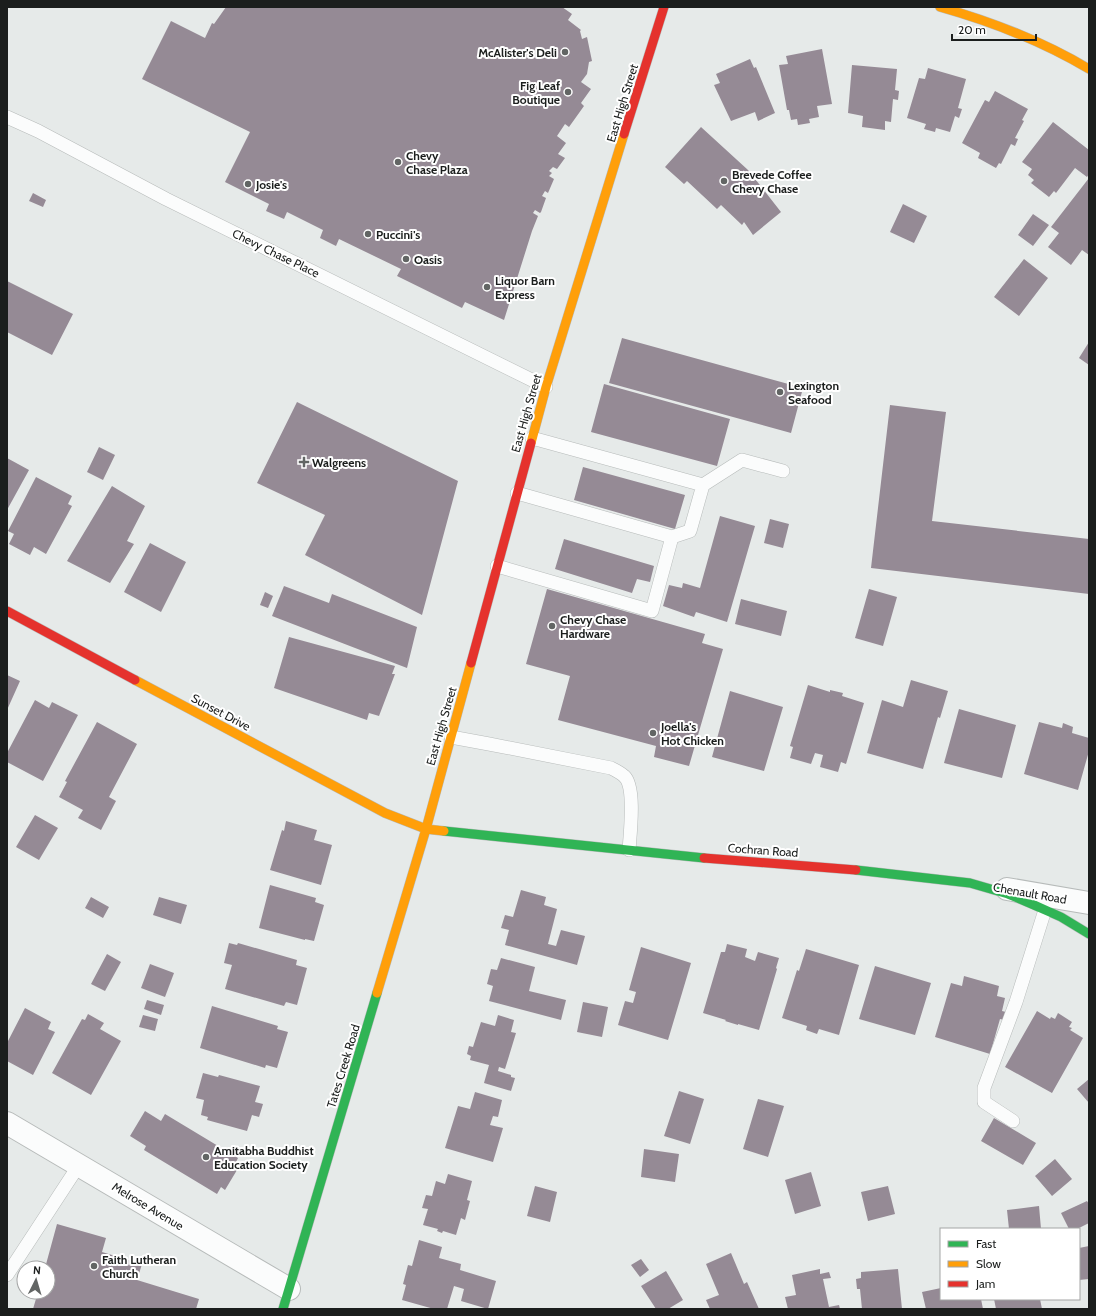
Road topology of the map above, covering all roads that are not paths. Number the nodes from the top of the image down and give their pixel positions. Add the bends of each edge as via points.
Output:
1 (664, 7) edge
2 (940, 7) edge
3 (1089, 69) edge
4 (7, 117) edge
5 (546, 387) junction
6 (532, 438) junction
7 (783, 471) dead end
8 (703, 485) junction
9 (517, 493) junction
10 (672, 537) junction
11 (497, 566) junction
12 (7, 611) edge
13 (451, 738) junction
14 (426, 829) junction
15 (629, 850) junction
16 (970, 883) junction
17 (1089, 903) edge
18 (1045, 910) junction
19 (1089, 934) edge
20 (1013, 1121) dead end
21 (7, 1123) edge
22 (79, 1165) junction
23 (7, 1275) edge
24 (286, 1299) edge

1 - 5 main road, East High Street
2 - 3 main road via 1027,36
4 - 5 lane, Chevy Chase Place via 166,199
5 - 6 main road, East High Street
6 - 8 lane
6 - 9 main road, East High Street
7 - 8 lane via 742,460
8 - 10 lane via 690,531
9 - 10 lane
9 - 11 main road, East High Street
10 - 11 lane via 652,611
11 - 13 main road, East High Street
12 - 14 main road, Sunset Drive via 385,812
13 - 14 main road, East High Street
13 - 15 lane via 611,768 625,777 630,789
14 - 15 main road, Cochran Road
14 - 24 main road, Tates Creek Road
15 - 16 main road, Cochran Road via 872,871
16 - 17 street, Chenault Road
16 - 18 main road, Cochran Road via 1008,894
18 - 19 main road, Cochran Road
18 - 20 lane via 1016,1002 984,1088 984,1102
21 - 22 street, Melrose Avenue
22 - 23 lane
22 - 24 street, Melrose Avenue

